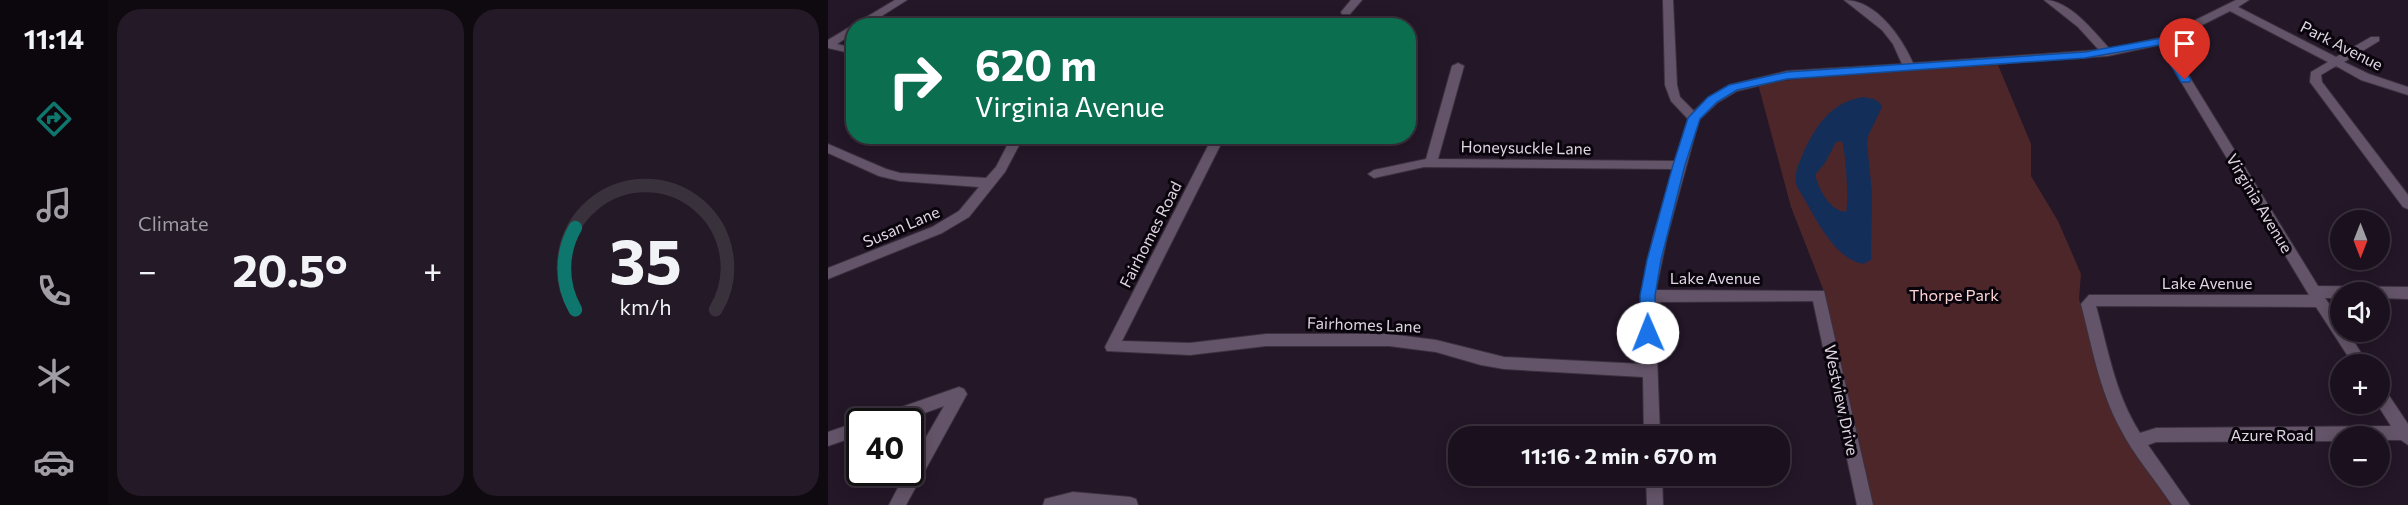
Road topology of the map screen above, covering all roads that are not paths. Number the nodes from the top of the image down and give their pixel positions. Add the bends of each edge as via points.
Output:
1 (903, 0) edge
2 (1357, 0) edge
3 (1668, 0) edge
4 (1849, 0) edge
5 (2049, 0) edge
6 (2244, 0) edge
7 (2231, 7) junction
8 (1346, 12) dead end
9 (872, 18) edge
10 (846, 33) edge
11 (2375, 39) dead end
12 (2162, 41) junction
13 (828, 45) edge
14 (846, 49) edge
15 (2108, 53) junction
16 (2335, 62) junction
17 (1458, 66) dead end
18 (1909, 67) junction
19 (2408, 91) edge
20 (1694, 118) junction
21 (1015, 144) edge
22 (1215, 144) edge
23 (828, 148) edge
24 (1431, 162) junction
25 (1679, 165) junction
26 (1374, 174) dead end
27 (990, 183) junction
28 (2408, 204) edge
29 (828, 274) edge
30 (2408, 293) edge
31 (1819, 295) joint
32 (1648, 296) junction
33 (2317, 296) junction
34 (1112, 347) joint
35 (2355, 354) edge
36 (1649, 371) junction
37 (919, 408) edge
38 (2390, 410) edge
39 (1652, 426) edge
40 (846, 433) edge
41 (2407, 435) edge
42 (828, 439) edge
43 (2136, 441) junction
44 (924, 456) edge
45 (907, 486) edge
46 (1654, 486) edge
47 (897, 504) edge
48 (1051, 505) edge
49 (1130, 505) edge
50 (1655, 505) edge
51 (1865, 505) edge
52 (2182, 505) edge

1 - 9 street
2 - 8 street
3 - 20 street via 1671,85 1675,98
4 - 18 street via 1894,35
5 - 15 street via 2082,25
6 - 7 street
7 - 12 street
7 - 16 street, Park Avenue
10 - 13 street
11 - 16 street
12 - 15 street
12 - 33 street, Virginia Avenue
13 - 14 street
15 - 18 street
16 - 19 street, Park Avenue
16 - 28 street via 2315,74 2316,82
17 - 24 street
18 - 20 street via 1769,78 1733,88 1713,99
20 - 25 street
21 - 27 street, Susan Lane
22 - 34 street, Fairhomes Road
23 - 27 street via 900,177
24 - 25 street, Honeysuckle Lane
24 - 26 street, Honeysuckle Lane
25 - 32 street
27 - 29 street, Susan Lane via 964,214 951,223
30 - 33 street, Lake Avenue
31 - 32 street, Lake Avenue
31 - 51 street, Westview Drive
32 - 36 street
33 - 35 street, Virginia Avenue
33 - 43 street, Lake Avenue via 2094,299 2088,304 2112,394
34 - 36 street, Fairhomes Lane via 1190,349 1266,340 1389,340 1436,346 1504,363
36 - 39 street
37 - 44 street via 959,394
38 - 41 street
40 - 42 street
41 - 43 street, Azure Road via 2157,435
43 - 52 street
45 - 47 street
46 - 50 street
48 - 49 street via 1073,500

